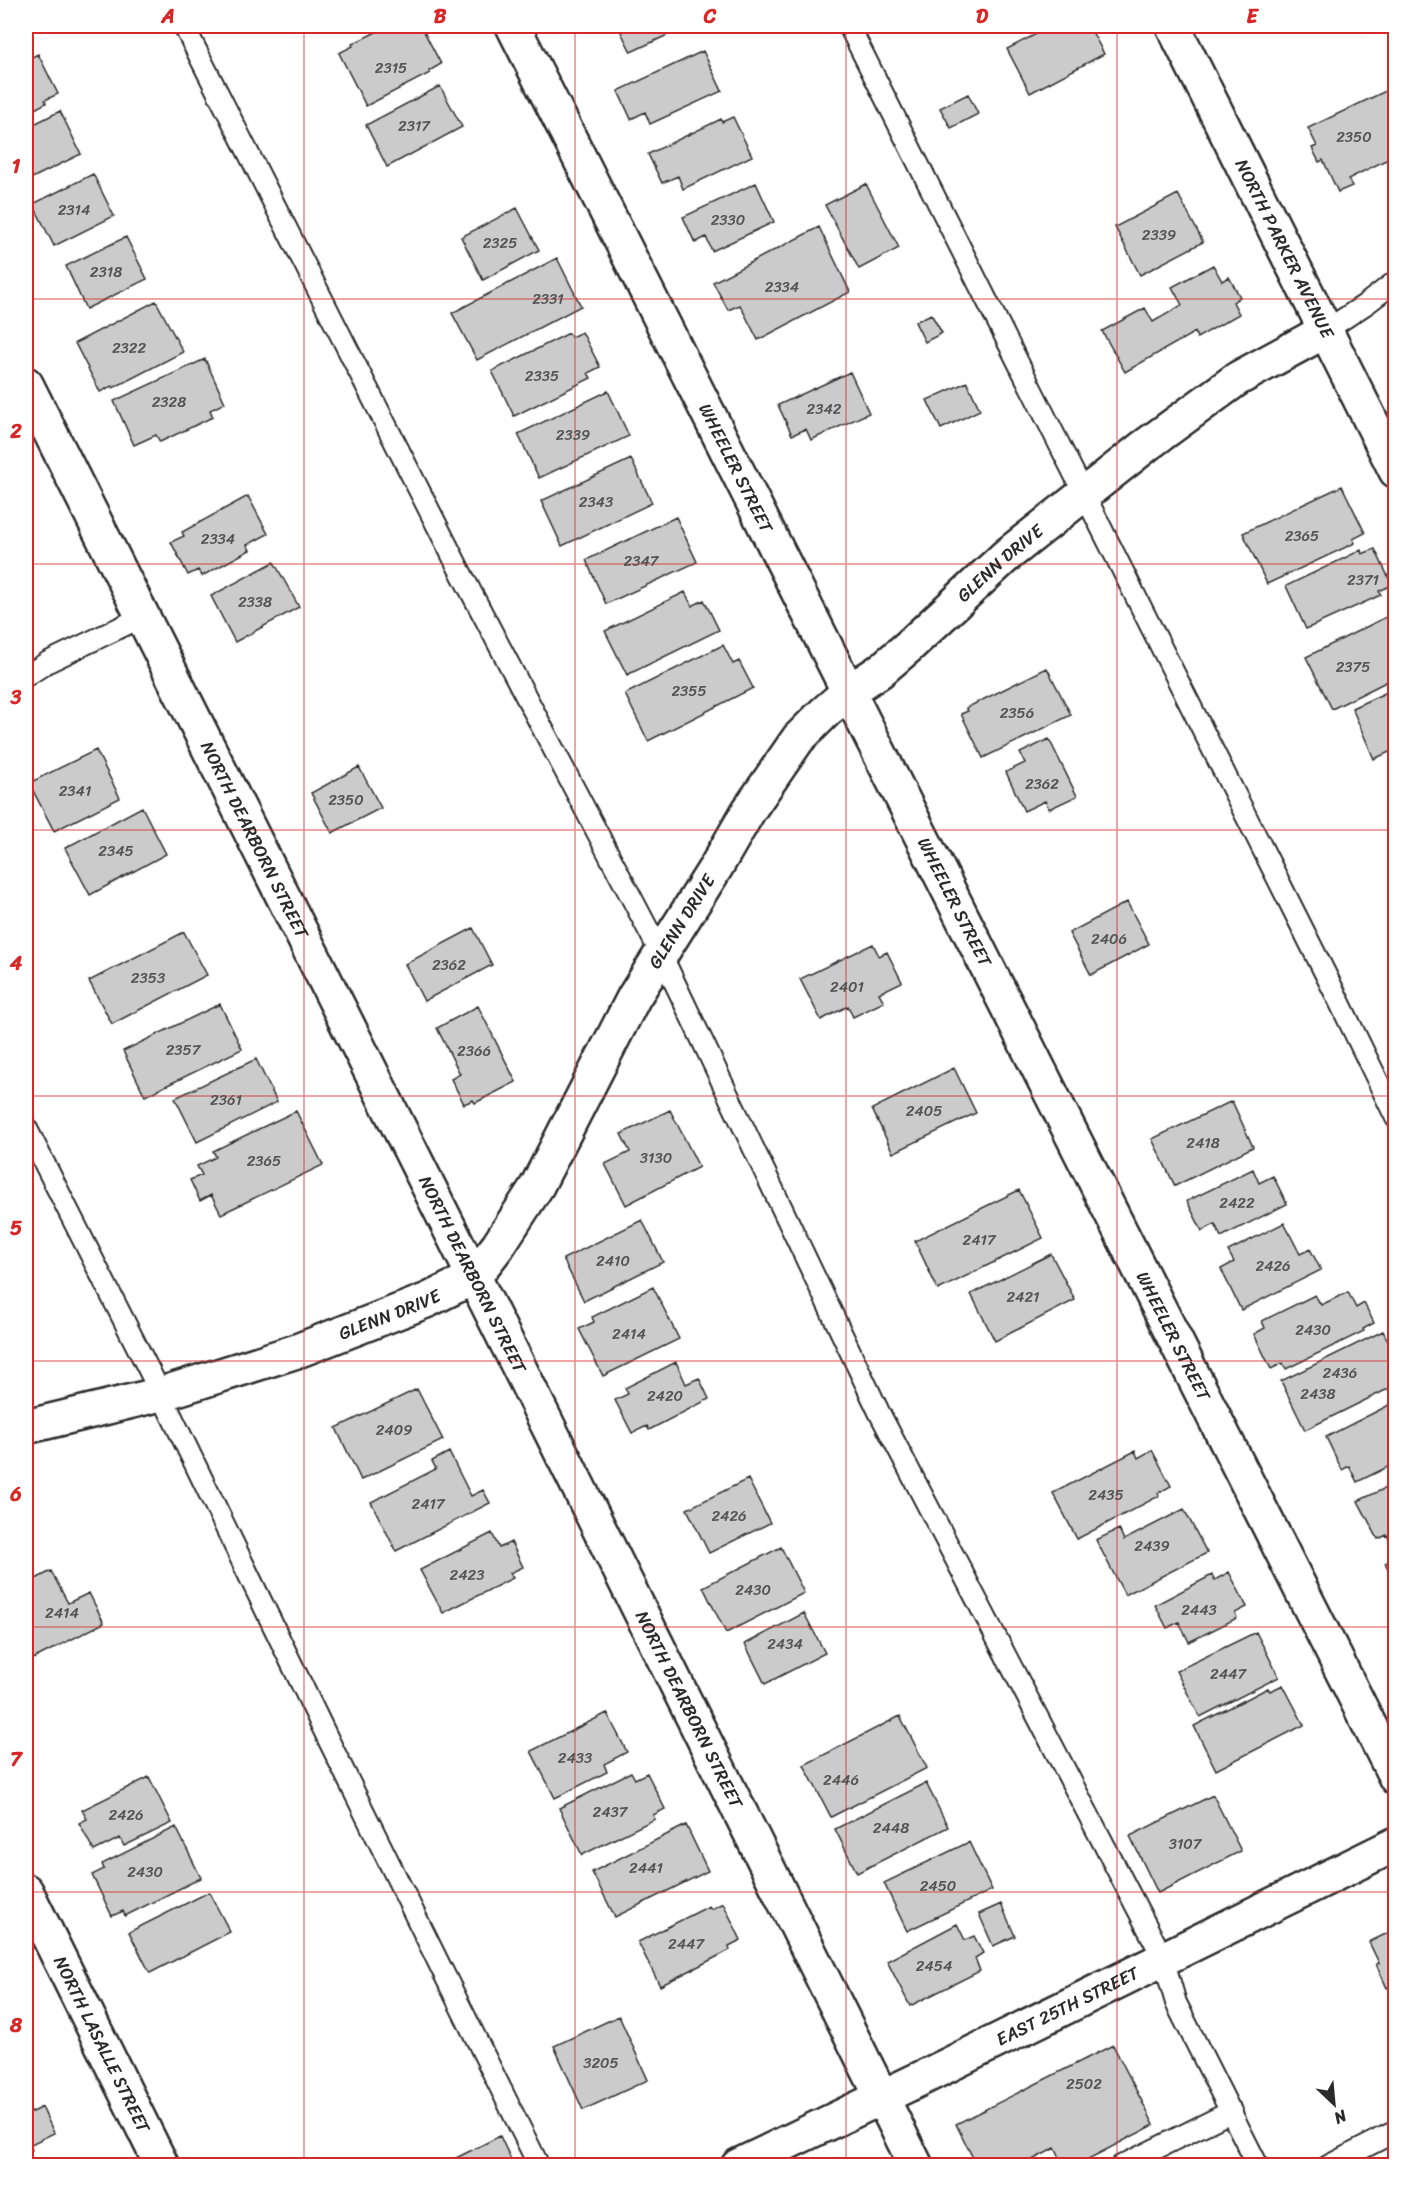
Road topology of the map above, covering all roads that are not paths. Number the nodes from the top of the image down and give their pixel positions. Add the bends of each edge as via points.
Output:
1 (183, 26) edge
2 (513, 26) edge
3 (849, 26) edge
4 (1173, 26) edge
5 (1395, 281) edge
6 (1325, 331) junction
7 (26, 384) edge
8 (1395, 471) edge
9 (1085, 493) junction
10 (142, 617) junction
11 (26, 676) edge
12 (848, 692) junction
13 (661, 954) junction
14 (1395, 1118) edge
15 (26, 1127) edge
16 (474, 1276) junction
17 (161, 1394) junction
18 (26, 1427) edge
19 (1395, 1778) edge
20 (1395, 1844) edge
21 (26, 1891) edge
22 (1163, 1958) junction
23 (882, 2097) junction
24 (1232, 2111) junction
25 (1395, 2131) edge
26 (162, 2166) edge
27 (538, 2166) edge
28 (738, 2166) edge
29 (916, 2166) edge
30 (1121, 2166) edge
31 (1258, 2166) edge
32 (1328, 2166) edge

1 - 13 lane via 459,569
2 - 12 street, WHEELER STREET
3 - 9 lane
4 - 6 street, NORTH PARKER AVENUE
5 - 6 lane
6 - 8 street, NORTH PARKER AVENUE
6 - 9 street, GLENN DRIVE via 1237,379
7 - 10 street, NORTH DEARBORN STREET
9 - 12 street, GLENN DRIVE via 1007,555 880,671
9 - 14 lane
10 - 11 lane
10 - 16 street, NORTH DEARBORN STREET
12 - 13 street, GLENN DRIVE via 798,739 749,810
12 - 19 street, WHEELER STREET
13 - 16 street, GLENN DRIVE via 634,997 537,1186
13 - 22 lane via 879,1412
15 - 17 lane
16 - 17 street, GLENN DRIVE via 428,1300 297,1351
16 - 23 street, NORTH DEARBORN STREET
17 - 18 street, GLENN DRIVE
17 - 27 lane
20 - 22 street, EAST 25TH STREET
21 - 26 street, NORTH LASALLE STREET
22 - 23 street, EAST 25TH STREET
22 - 24 lane via 1176,2003
23 - 28 street, EAST 25TH STREET
23 - 29 street, NORTH DEARBORN STREET
24 - 30 lane
24 - 31 lane
25 - 32 lane

